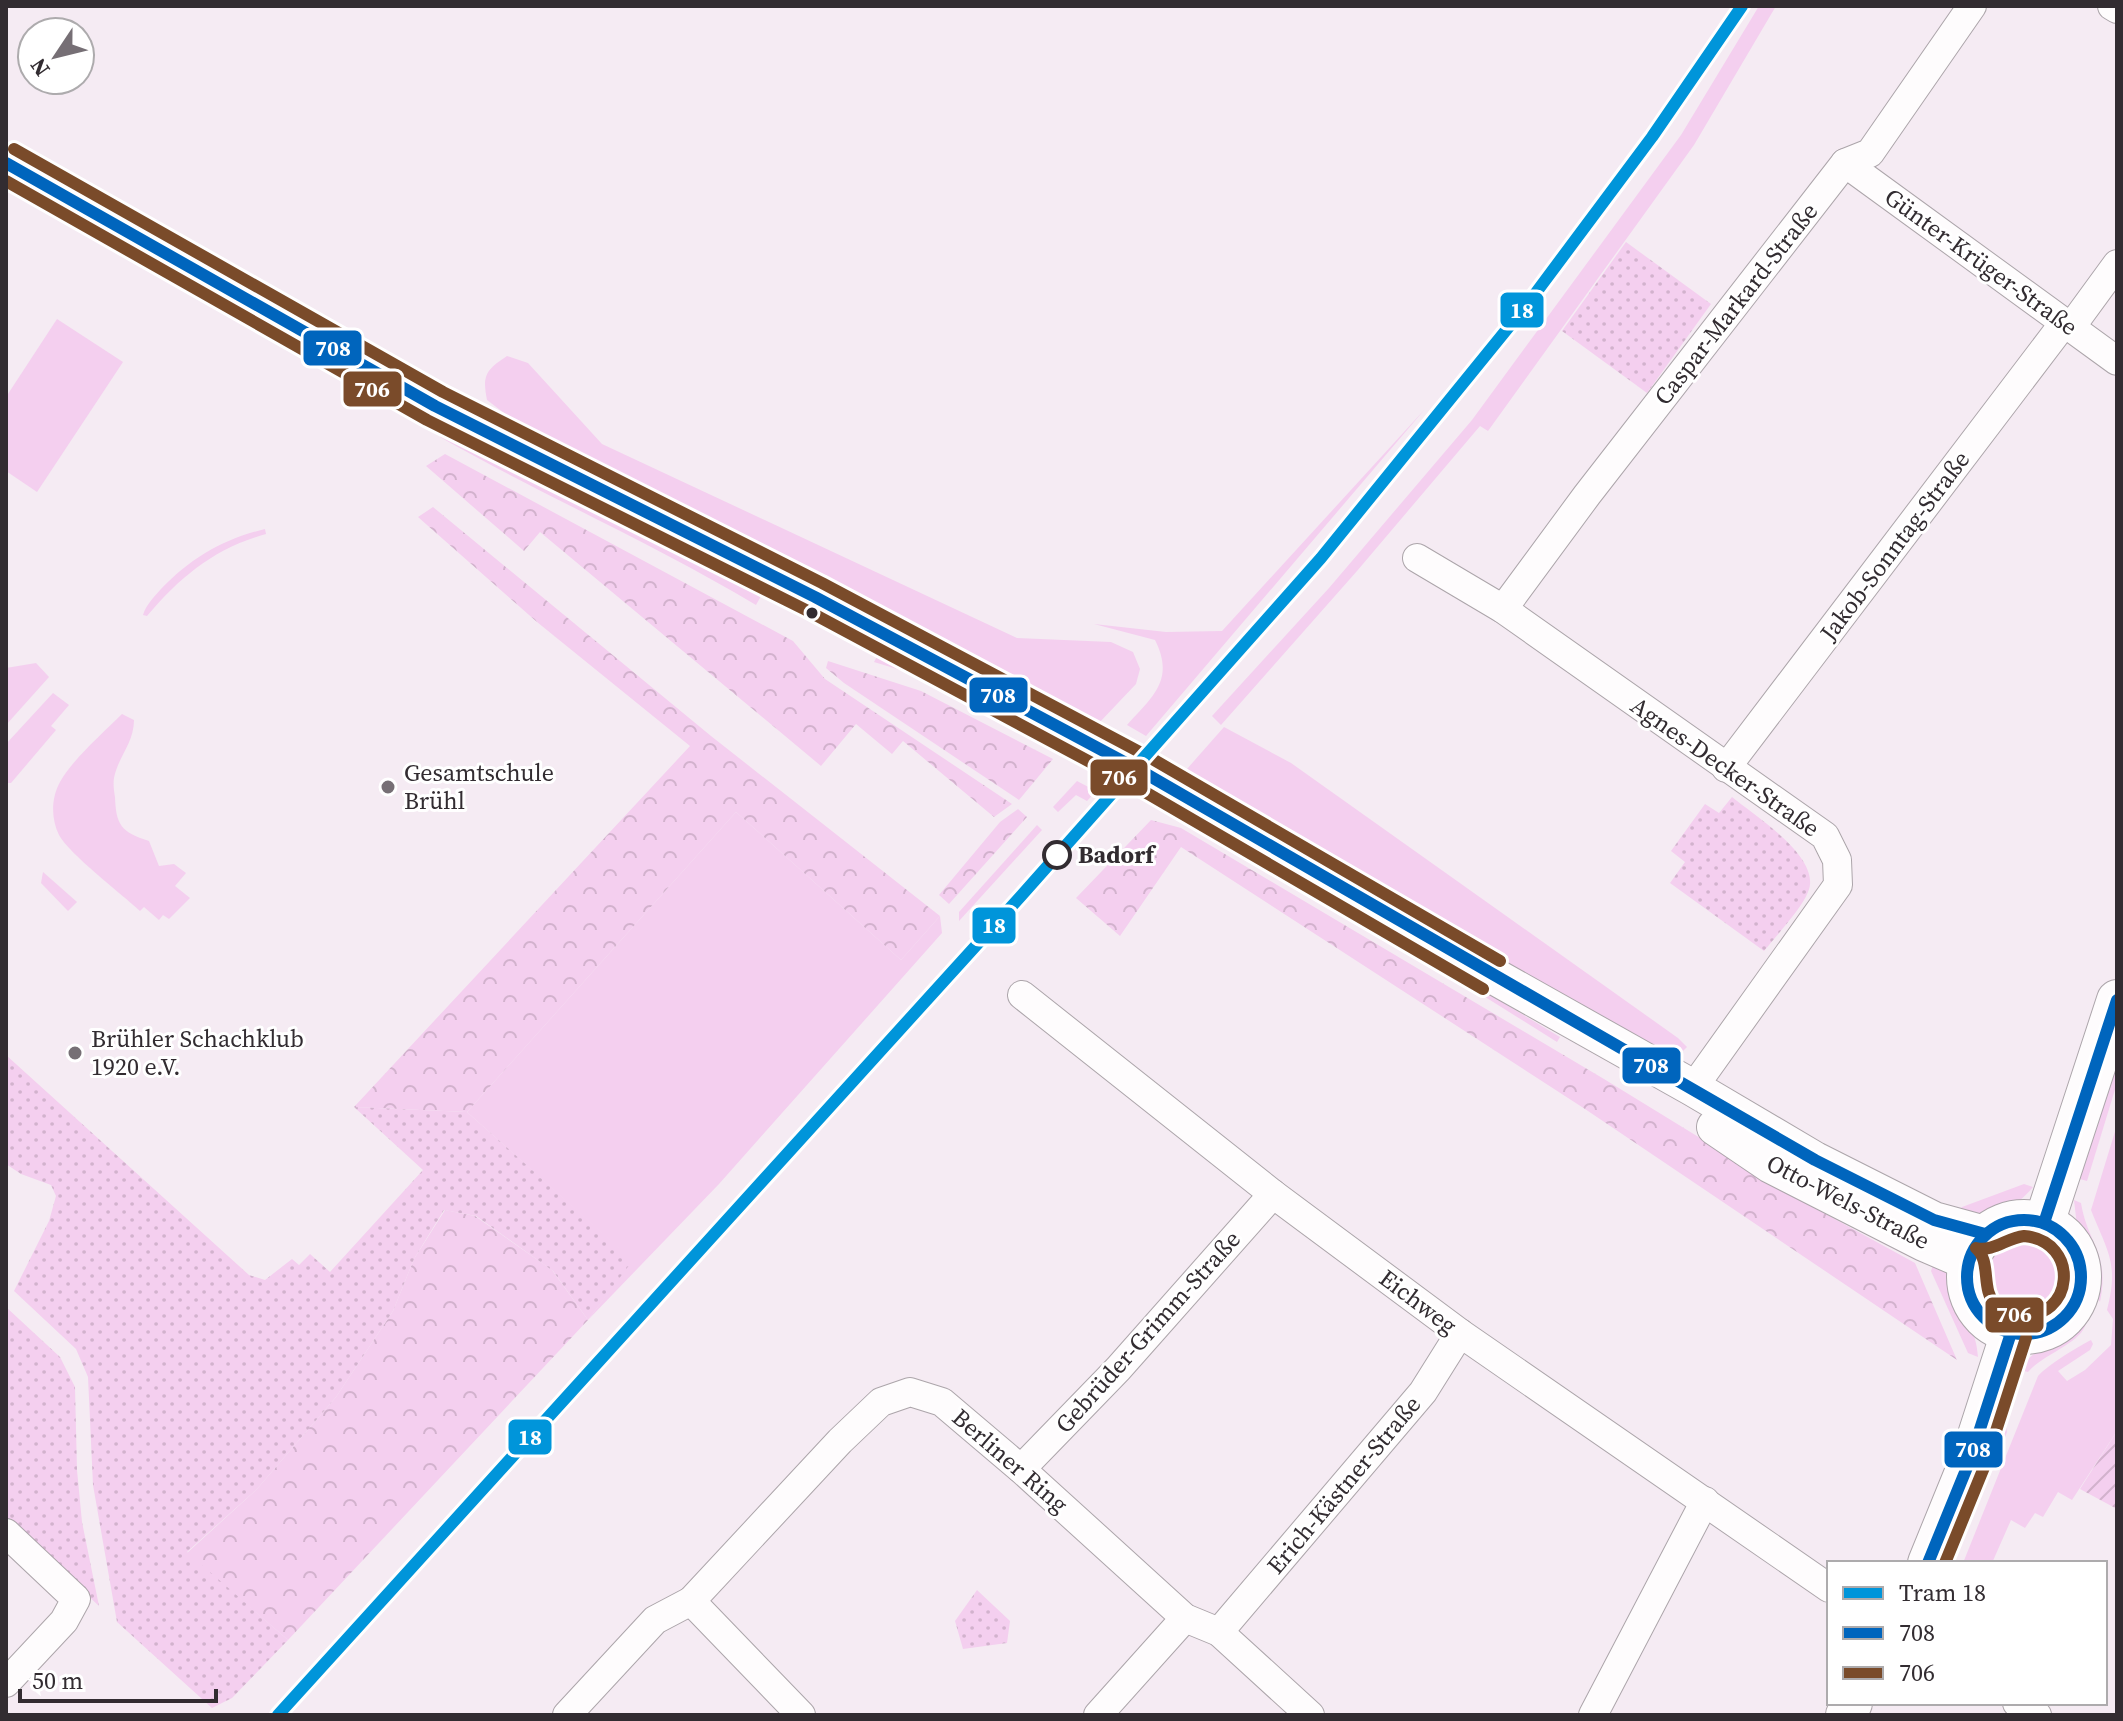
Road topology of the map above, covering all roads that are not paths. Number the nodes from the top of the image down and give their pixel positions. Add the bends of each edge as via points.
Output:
1 (1972, 6) edge
2 (6, 163) edge
3 (1845, 163) junction
4 (2117, 264) edge
5 (2067, 325) junction
6 (2117, 361) edge
7 (1417, 558) dead end
8 (1503, 609) junction
9 (1726, 768) junction
10 (1492, 975) junction
11 (1022, 995) dead end
12 (2117, 1000) edge
13 (1693, 1088) junction
14 (1273, 1194) junction
15 (2044, 1223) junction
16 (1977, 1248) junction
17 (1460, 1333) junction
18 (2011, 1333) junction
19 (1021, 1469) junction
20 (1705, 1501) junction
21 (6, 1533) edge
22 (1929, 1561) edge
23 (1827, 1587) edge
24 (691, 1601) junction
25 (1185, 1618) junction
26 (1219, 1632) junction
27 (6, 1683) edge
28 (567, 1715) edge
29 (801, 1715) edge
30 (1098, 1715) edge
31 (1310, 1715) edge
32 (1593, 1715) edge

1 - 3 street, Caspar-Markard-Straße via 1870,153
2 - 10 street, Otto-Wels-Straße via 435,406 815,597 1141,771
3 - 5 street, Günter-Krüger-Straße
3 - 8 street, Caspar-Markard-Straße
4 - 5 street, Jakob-Sonntag-Straße
5 - 6 street, Günter-Krüger-Straße
5 - 9 street, Jakob-Sonntag-Straße
7 - 8 street, Agnes-Decker-Straße
8 - 9 street, Agnes-Decker-Straße
9 - 13 street, Agnes-Decker-Straße via 1825,836 1837,860 1838,885
10 - 13 street, Otto-Wels-Straße
10 - 16 street, Otto-Wels-Straße via 1771,1165 1924,1243
11 - 14 street, Eichweg
12 - 15 main road
13 - 16 street, Otto-Wels-Straße
14 - 17 street, Eichweg
14 - 19 street, Gebrüder-Grimm-Straße
15 - 16 main road via 2009,1221
15 - 18 main road via 2066,1238 2075,1252 2081,1285 2068,1314 2056,1325
16 - 18 main road via 1967,1281 1971,1299 1994,1326
17 - 20 street, Eichweg
17 - 26 street, Erich-Kästner-Straße via 1423,1392
18 - 22 main road via 1970,1460
19 - 24 street, Berliner Ring via 942,1402 910,1392 881,1402
19 - 25 street, Berliner Ring
20 - 23 street, Eichweg
20 - 32 street
21 - 27 street via 76,1599 64,1621
24 - 28 street, Berliner Ring via 655,1620
24 - 29 street
25 - 26 street, Berliner Ring
25 - 30 street
26 - 31 street, Berliner Ring

